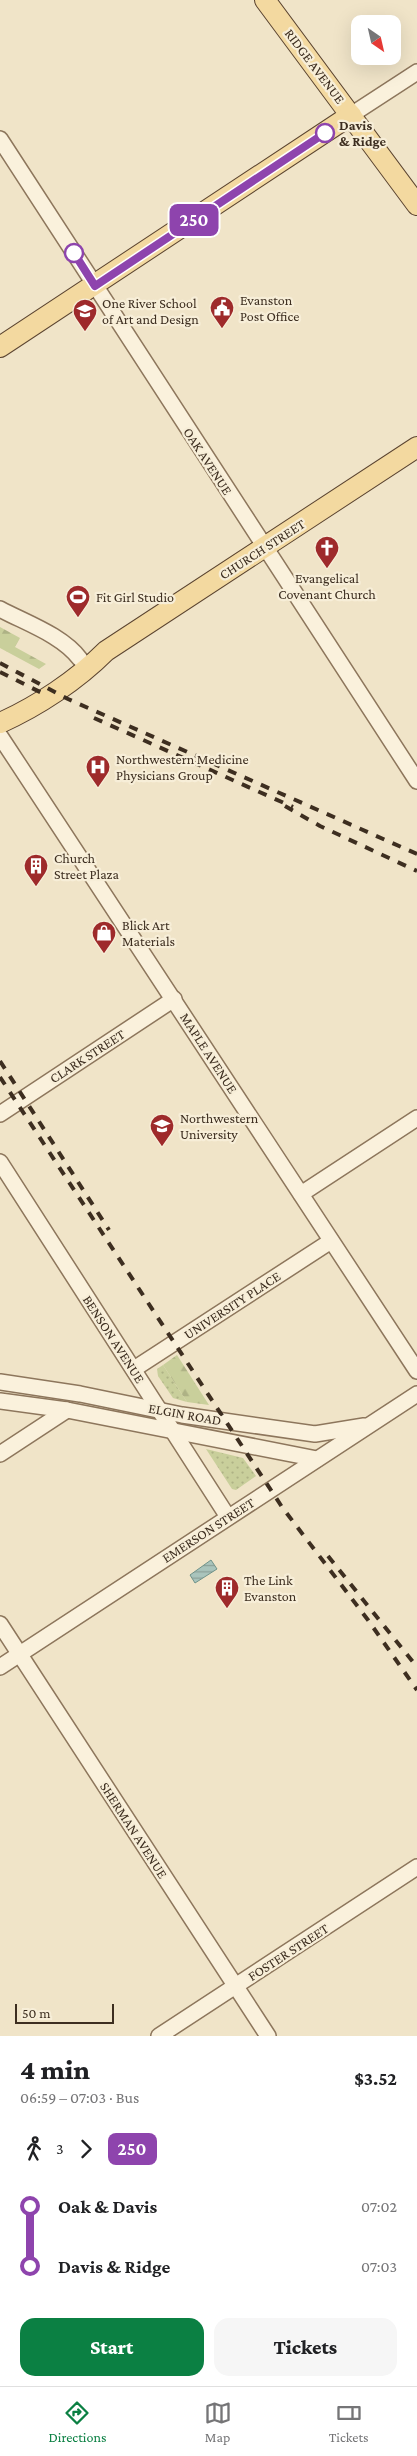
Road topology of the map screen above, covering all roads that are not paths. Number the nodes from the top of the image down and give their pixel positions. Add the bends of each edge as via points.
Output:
1 (265, 0) edge
2 (417, 72) edge
3 (351, 115) junction
4 (0, 139) edge
5 (417, 205) edge
6 (95, 286) junction
7 (0, 347) edge
8 (417, 447) edge
9 (265, 548) junction
10 (0, 609) edge
11 (106, 651) junction
12 (80, 659) junction
13 (0, 718) edge
14 (0, 723) edge
15 (0, 736) edge
16 (417, 781) edge
17 (174, 999) junction
18 (0, 1114) edge
19 (417, 1118) edge
20 (0, 1162) edge
21 (301, 1194) junction
22 (331, 1241) junction
23 (134, 1369) junction
24 (417, 1371) edge
25 (0, 1382) edge
26 (417, 1394) edge
27 (0, 1401) edge
28 (160, 1409) junction
29 (67, 1410) junction
30 (371, 1424) junction
31 (172, 1430) junction
32 (0, 1454) edge
33 (317, 1459) junction
34 (228, 1517) junction
35 (0, 1624) edge
36 (20, 1654) junction
37 (0, 1667) edge
38 (417, 1867) edge
39 (235, 1986) junction
40 (158, 2036) edge
41 (268, 2036) edge

1 - 3 main road, RIDGE AVENUE
2 - 3 street
3 - 5 main road, RIDGE AVENUE
3 - 6 main road
4 - 6 street, OAK AVENUE
6 - 7 main road
6 - 9 street, OAK AVENUE
8 - 9 main road, CHURCH STREET
9 - 11 main road, CHURCH STREET
9 - 16 street, OAK AVENUE
10 - 12 street via 61,641
11 - 12 main road, CHURCH STREET
11 - 14 main road, CHURCH STREET via 89,668
12 - 13 main road, CHURCH STREET via 10,705
15 - 17 street, MAPLE AVENUE
17 - 18 street, CLARK STREET
17 - 21 street, MAPLE AVENUE
19 - 21 street
20 - 23 street, BENSON AVENUE
21 - 22 street, MAPLE AVENUE
22 - 23 street, UNIVERSITY PLACE
22 - 24 street, MAPLE AVENUE
23 - 28 street, BENSON AVENUE
25 - 28 street, ELGIN ROAD
26 - 30 street, EMERSON STREET
27 - 29 street, ELGIN ROAD
28 - 30 street, ELGIN ROAD via 315,1434
28 - 31 street, BENSON AVENUE
29 - 31 street, ELGIN ROAD
29 - 32 street
30 - 33 street, EMERSON STREET
31 - 33 street, ELGIN ROAD
31 - 34 street, BENSON AVENUE
33 - 34 street, EMERSON STREET
34 - 36 street, EMERSON STREET
35 - 36 street, SHERMAN AVENUE
36 - 37 street, EMERSON STREET
36 - 39 street, SHERMAN AVENUE
38 - 39 street, FOSTER STREET
39 - 40 street, FOSTER STREET
39 - 41 street, SHERMAN AVENUE

